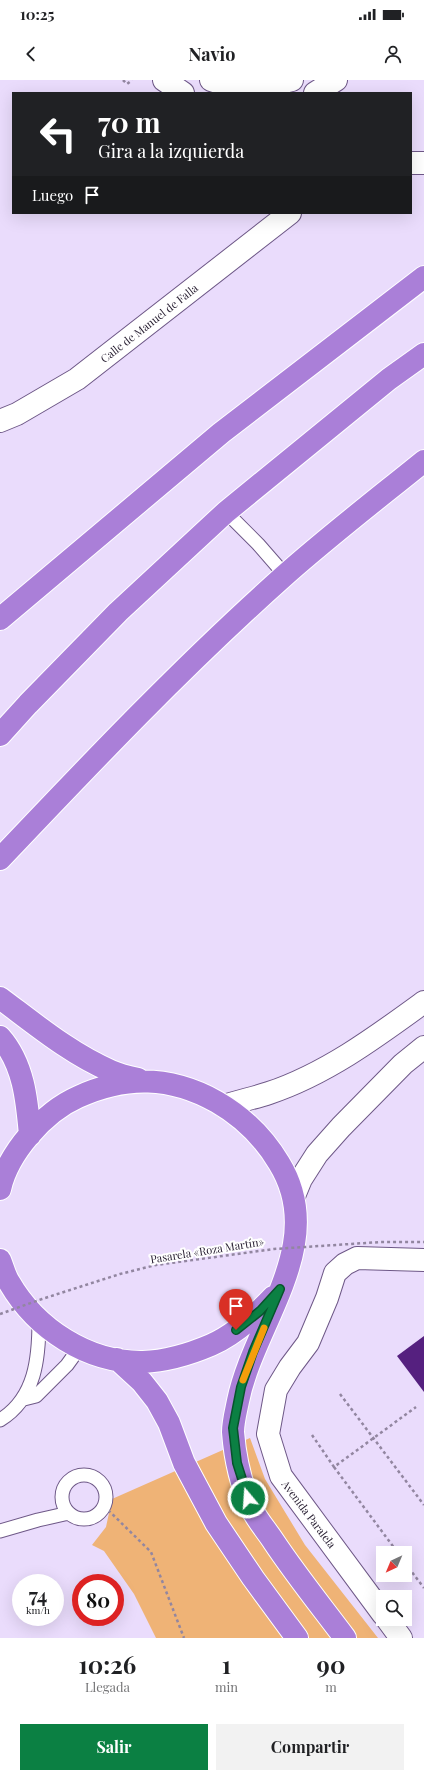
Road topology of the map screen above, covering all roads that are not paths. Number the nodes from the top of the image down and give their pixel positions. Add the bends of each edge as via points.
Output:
1 (164, 80) edge
2 (210, 80) edge
3 (292, 80) edge
4 (336, 80) edge
5 (182, 92) edge
6 (316, 92) edge
7 (412, 163) edge
8 (424, 163) edge
9 (289, 214) edge
10 (424, 277) edge
11 (424, 354) edge
12 (0, 421) edge
13 (424, 461) edge
14 (226, 512) junction
15 (285, 575) junction
16 (0, 620) edge
17 (0, 736) edge
18 (0, 859) edge
19 (0, 998) edge
20 (424, 1002) edge
21 (0, 1037) edge
22 (424, 1047) edge
23 (141, 1080) junction
24 (224, 1106) junction
25 (30, 1135) junction
26 (1, 1182) edge
27 (294, 1196) junction
28 (0, 1260) edge
29 (424, 1260) edge
30 (3, 1287) edge
31 (280, 1289) junction
32 (39, 1320) junction
33 (80, 1347) junction
34 (117, 1359) junction
35 (24, 1399) junction
36 (0, 1420) edge
37 (68, 1513) junction
38 (0, 1531) edge
39 (376, 1605) edge
40 (392, 1626) edge
41 (297, 1638) edge
42 (345, 1638) edge
43 (401, 1638) edge

1 - 5 street
2 - 3 street via 224,85 266,87
4 - 6 street
7 - 8 street
9 - 12 street, Calle de Manuel de Falla via 77,379
10 - 16 highway via 221,433
11 - 14 highway via 389,379
13 - 15 highway
14 - 15 lane
14 - 17 highway via 118,612
15 - 18 highway via 107,746
19 - 23 highway via 90,1061 112,1072
20 - 24 street via 361,1047 324,1068 269,1093
21 - 25 highway via 19,1069 27,1101
22 - 27 street via 403,1064 317,1154 301,1178
23 - 24 highway via 183,1086
23 - 25 highway via 103,1087 70,1101 51,1114
24 - 27 highway via 249,1124 270,1148 285,1172
25 - 26 highway
27 - 31 highway via 296,1242
28 - 30 highway
29 - 39 street, Avenida Paralela via 357,1258 345,1264 336,1273 308,1343 276,1390 268,1434 281,1476
30 - 32 highway
31 - 34 highway via 260,1311 212,1345 169,1359 143,1362
31 - 42 highway via 241,1387 233,1428 237,1463 252,1510
32 - 33 highway via 60,1337
32 - 35 lane via 37,1363
33 - 34 highway
33 - 35 lane via 67,1365 36,1396
34 - 41 highway via 142,1382 157,1401 169,1423 184,1463 216,1522
35 - 36 lane
37 - 37 lane via 80,1519 88,1519 100,1512 104,1506 105,1492 97,1480 84,1476 70,1480 65,1486 62,1500
37 - 38 lane
40 - 43 street

